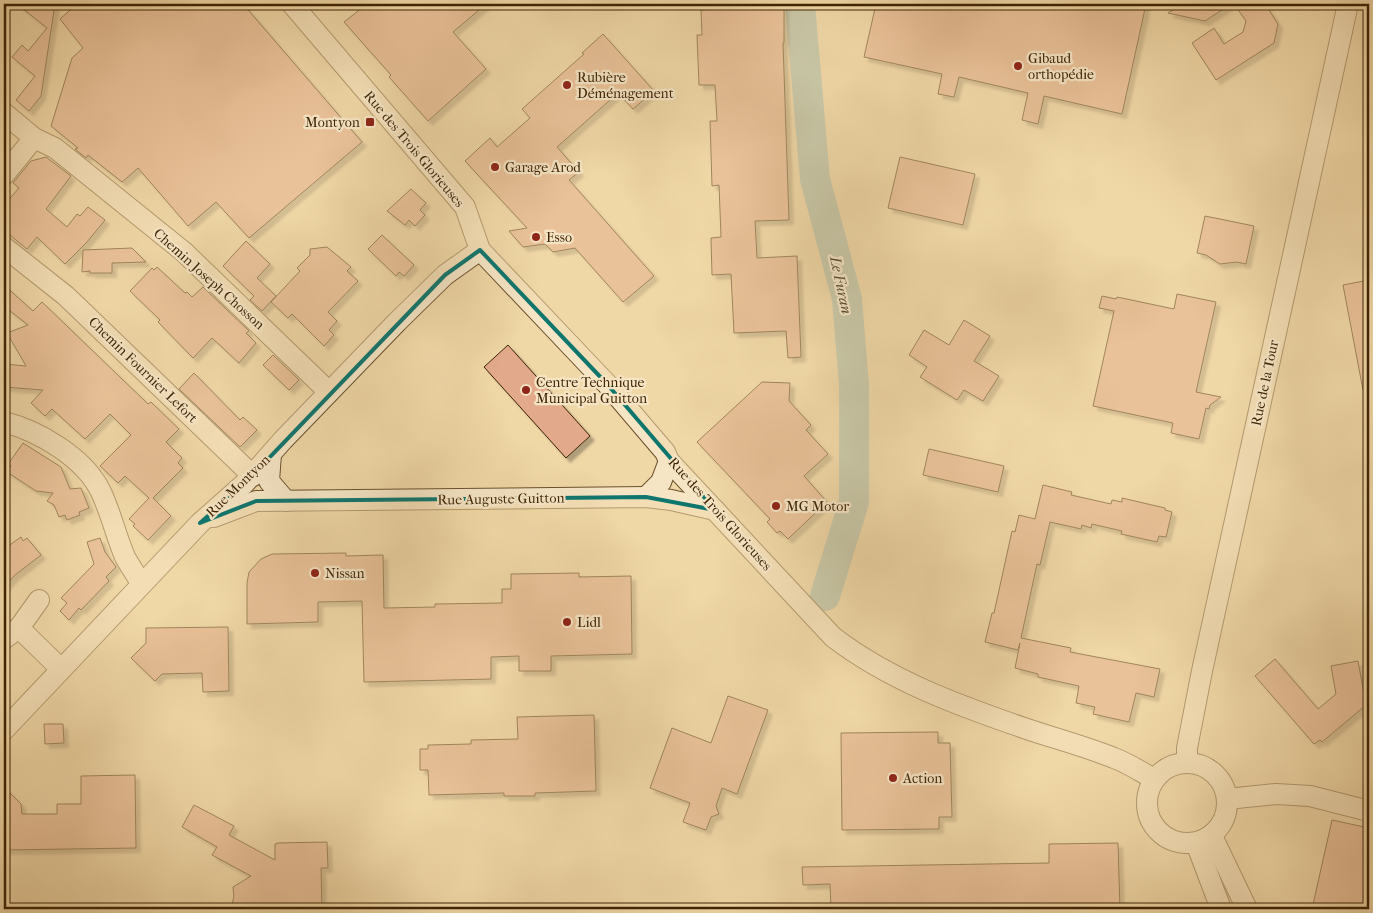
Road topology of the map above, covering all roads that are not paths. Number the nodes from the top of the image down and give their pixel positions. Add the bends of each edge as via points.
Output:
1 (292, 4) edge
2 (1348, 4) edge
3 (4, 113) edge
4 (34, 138) junction
5 (4, 175) edge
6 (4, 248) edge
7 (480, 250) junction
8 (330, 392) junction
9 (4, 422) edge
10 (271, 454) junction
11 (669, 461) junction
12 (253, 476) junction
13 (646, 497) junction
14 (286, 501) junction
15 (715, 510) junction
16 (200, 523) junction
17 (142, 583) junction
18 (39, 600) dead end
19 (11, 634) edge
20 (61, 669) junction
21 (4, 730) edge
22 (1187, 763) junction
23 (1154, 779) junction
24 (1227, 799) junction
25 (1369, 810) edge
26 (1204, 839) junction
27 (1221, 909) edge
28 (1247, 909) edge

1 - 7 street, Rue des Trois Glorieuses via 465,207
2 - 22 street, Rue de la Tour via 1198,690 1186,748
3 - 4 street, Chemin Joseph Chosson
4 - 5 street
4 - 8 street, Chemin Joseph Chosson via 55,148 184,252
6 - 12 street, Chemin Fournier Lefort via 66,296
7 - 8 street, Rue Montyon via 445,275
7 - 11 street, Rue des Trois Glorieuses via 607,384 665,452
8 - 10 street, Rue Montyon
9 - 17 street via 41,436 85,469 100,490 126,558
10 - 12 street, Rue Montyon
10 - 14 street via 270,481
11 - 13 street via 661,482
11 - 15 street, Rue des Trois Glorieuses
12 - 16 street, Rue Montyon
13 - 14 street, Rue Auguste Guitton
13 - 15 street, Rue Auguste Guitton
14 - 16 street, Rue Auguste Guitton via 256,501
15 - 23 street, Rue des Trois Glorieuses via 833,637 852,652 882,670 951,701 1116,758
16 - 17 street, Rue Montyon
17 - 20 street, Rue Montyon
18 - 19 street
19 - 20 street
20 - 21 street, Rue Montyon
22 - 23 street via 1163,770
22 - 24 street via 1209,769 1221,783
23 - 26 street via 1148,794 1147,810 1157,831 1178,843
24 - 25 street via 1276,794 1310,796
24 - 26 street via 1227,812 1222,824
26 - 27 street
26 - 28 street

